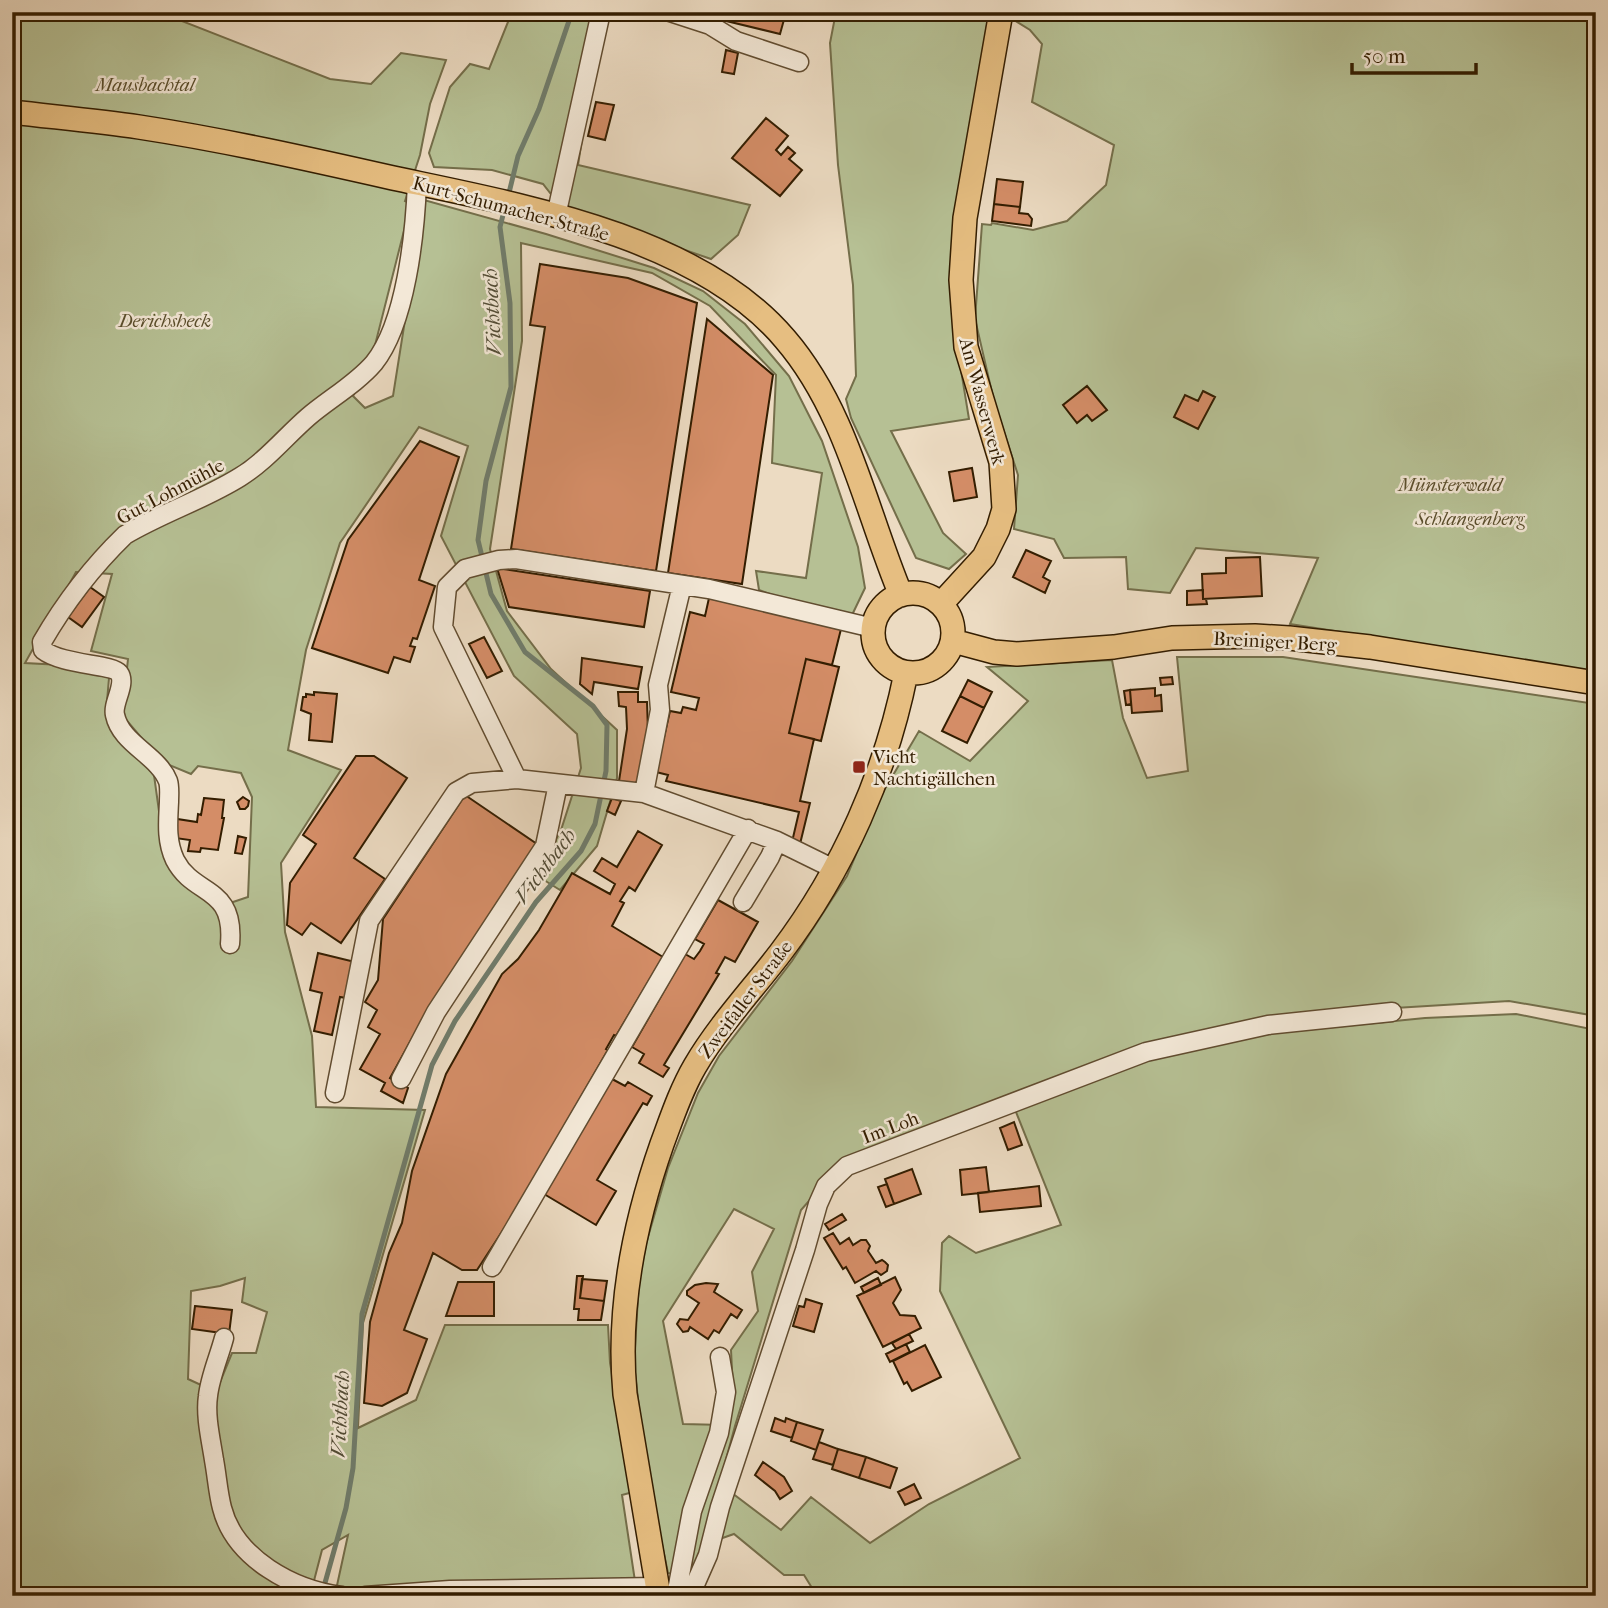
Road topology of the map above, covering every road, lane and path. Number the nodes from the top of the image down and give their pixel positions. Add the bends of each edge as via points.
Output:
1 (601, 12) edge
2 (670, 12) edge
3 (1001, 12) edge
4 (799, 62) dead end
5 (12, 112) edge
6 (417, 183) junction
7 (556, 216) junction
8 (682, 585) junction
9 (901, 595) junction
10 (941, 604) junction
11 (873, 628) junction
12 (953, 641) junction
13 (906, 673) junction
14 (1596, 683) edge
15 (517, 779) junction
16 (558, 783) junction
17 (644, 793) junction
18 (748, 830) junction
19 (777, 841) junction
20 (834, 869) junction
21 (743, 902) dead end
22 (230, 944) dead end
23 (1392, 1012) dead end
24 (401, 1079) dead end
25 (335, 1093) dead end
26 (492, 1267) dead end
27 (224, 1338) dead end
28 (720, 1357) dead end
29 (664, 1593) edge
30 (338, 1595) edge
31 (365, 1596) edge
32 (690, 1596) edge

1 - 7 street
2 - 4 street
3 - 10 main road, Am Wasserwerk via 965,218 961,280 966,347 1001,462 1004,509 984,557
5 - 6 main road, Kurt-Schumacher-Straße via 210,139
6 - 7 main road, Kurt-Schumacher-Straße
6 - 22 street, Gut Lohmühle via 416,222 400,300 384,348 372,365 242,476 125,535 63,609 42,642 52,657 119,673 118,723 164,773 169,783 170,847 182,869 228,913
7 - 9 main road, Kurt-Schumacher-Straße via 660,252 711,276 785,338 830,407
8 - 11 street
8 - 15 street via 516,559 465,569 447,587 443,627
8 - 17 street via 658,685 660,710
9 - 10 main road via 918,593
9 - 11 main road via 882,607
10 - 12 main road via 950,615
11 - 13 main road via 877,651 894,669
12 - 13 main road via 936,667
12 - 14 main road, Breiniger Berg via 1017,654 1172,638 1289,638
13 - 20 main road, Zweifaller Straße via 882,763
15 - 16 street
15 - 25 street via 472,783 456,792 369,921
16 - 17 street
16 - 24 street via 545,846 436,1012
17 - 18 street
18 - 19 street
18 - 26 street
19 - 20 street
19 - 21 street
20 - 29 main road, Zweifaller Straße via 782,951 694,1067 643,1203 628,1281 622,1364
23 - 32 street, Im Loh via 1269,1025 1146,1052 838,1173 818,1204 708,1555
27 - 30 street via 207,1396 222,1509 230,1527 274,1573
28 - 29 street via 726,1392 719,1433
29 - 31 street via 450,1590

